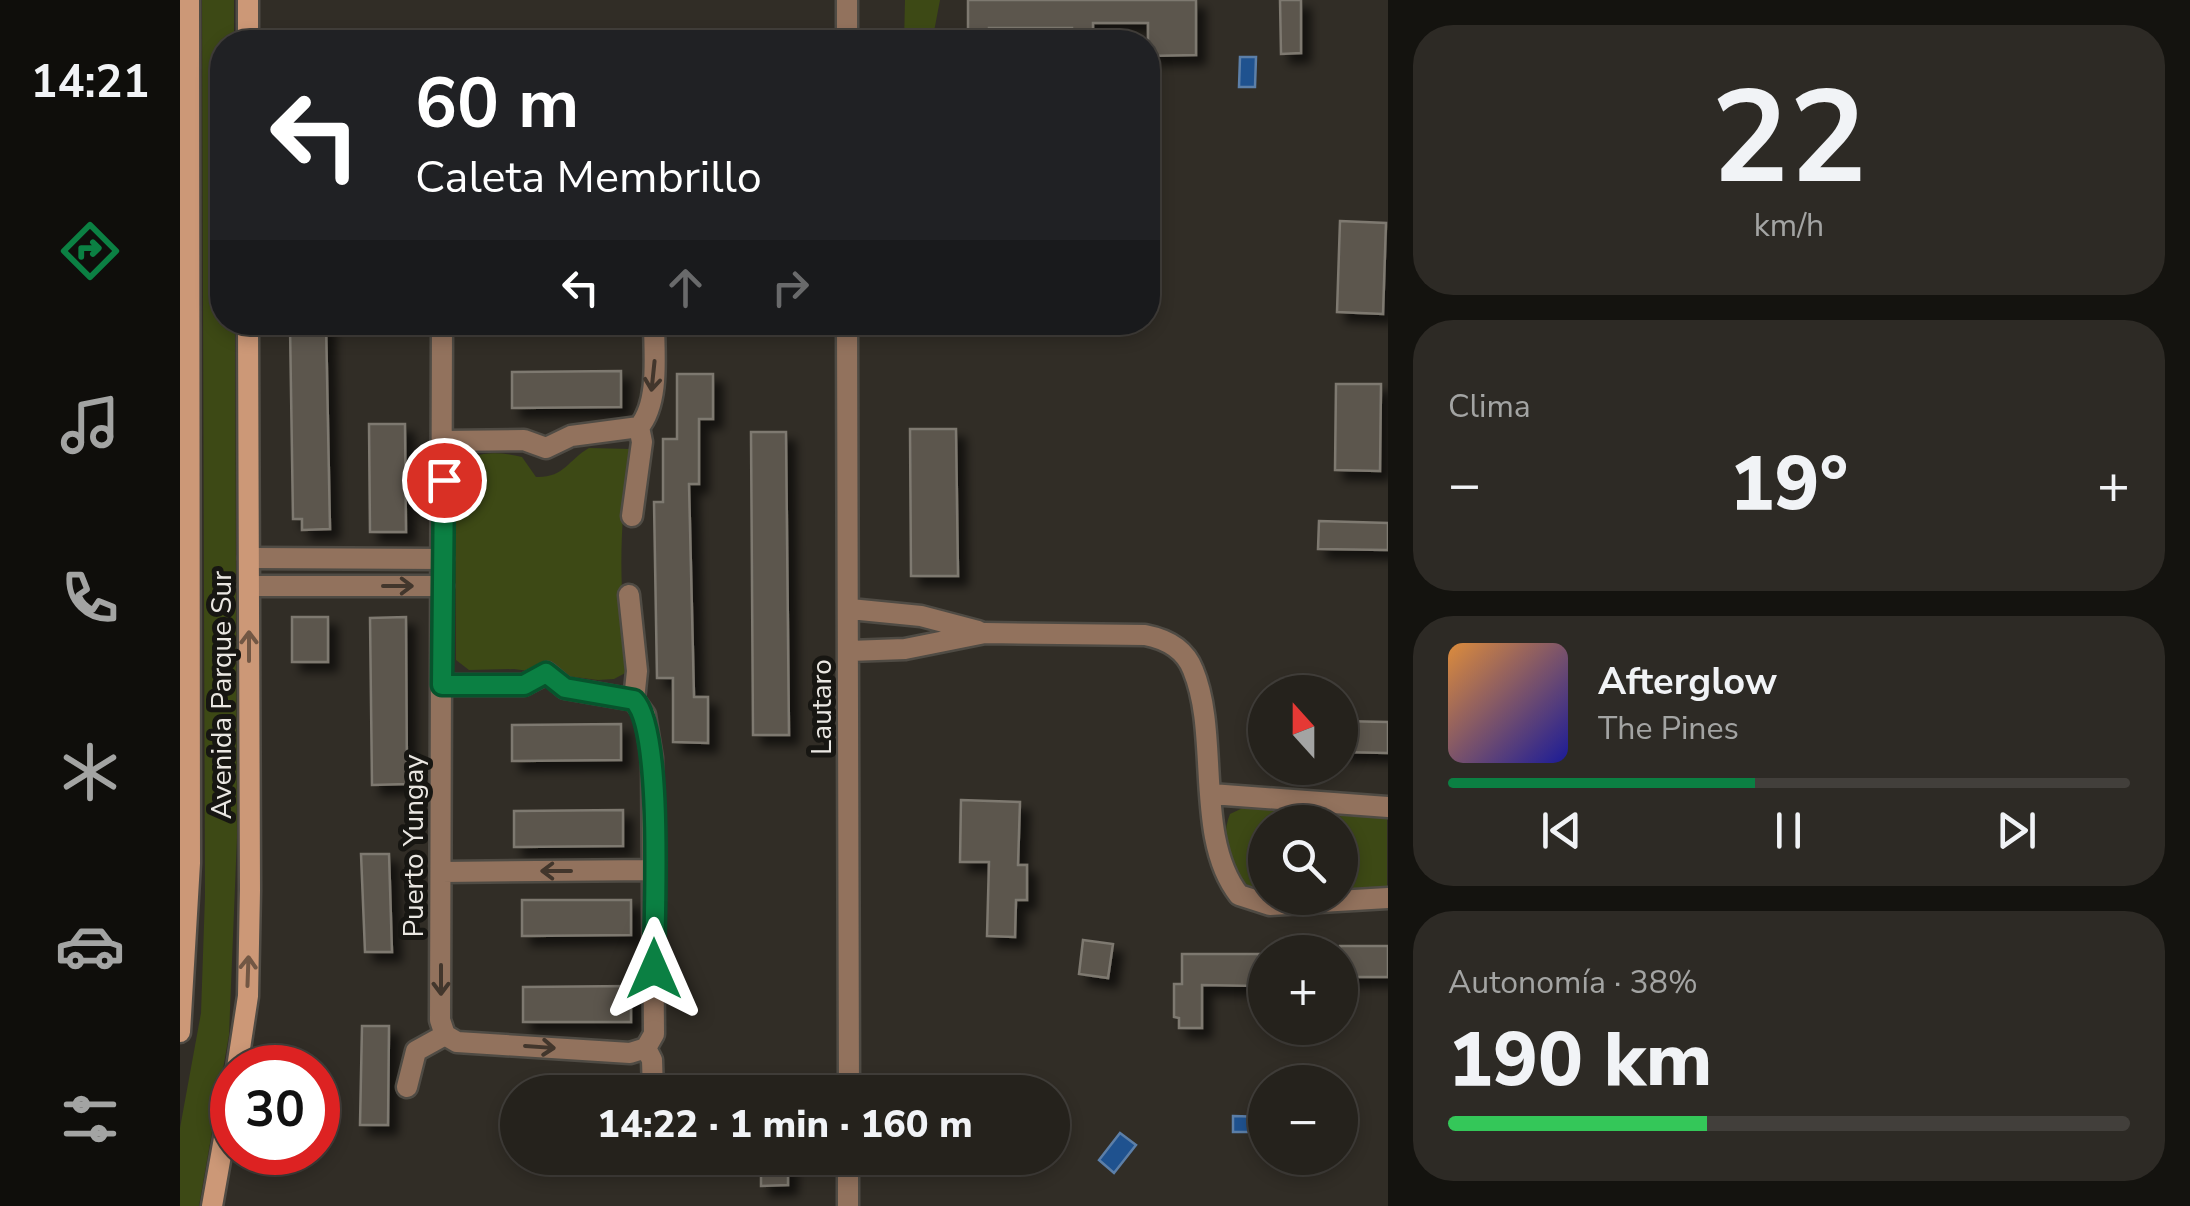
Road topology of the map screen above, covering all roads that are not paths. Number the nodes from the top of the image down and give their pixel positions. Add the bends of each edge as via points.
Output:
1 (189, 0) edge
2 (248, 0) edge
3 (847, 0) edge
4 (248, 30) edge
5 (847, 30) edge
6 (248, 335) edge
7 (442, 335) edge
8 (654, 335) edge
9 (847, 335) edge
10 (185, 341) edge
11 (185, 379) edge
12 (639, 427) junction
13 (444, 441) junction
14 (632, 516) dead end
15 (249, 558) junction
16 (443, 559) junction
17 (249, 586) junction
18 (443, 586) junction
19 (629, 596) dead end
20 (850, 610) junction
21 (985, 632) junction
22 (850, 651) junction
23 (442, 685) junction
24 (634, 700) junction
25 (1211, 794) junction
26 (1388, 807) edge
27 (654, 870) junction
28 (442, 872) junction
29 (1388, 898) edge
30 (180, 1032) edge
31 (445, 1035) junction
32 (239, 1045) edge
33 (646, 1048) junction
34 (650, 1075) edge
35 (848, 1075) edge
36 (406, 1087) dead end
37 (218, 1175) edge
38 (848, 1175) edge
39 (212, 1206) edge
40 (848, 1206) edge

1 - 10 street, Avenida Parque Sur
2 - 4 street
3 - 5 street
6 - 15 street, Avenida Parque Sur
7 - 13 street, Puerto Yungay
8 -> 12 street via 652,388
9 - 20 street, Lautaro
10 - 11 street, Avenida Parque Sur
11 - 30 street, Avenida Parque Sur via 190,862
12 - 13 street via 571,436 546,448 524,440
12 - 14 street
13 - 16 street, Puerto Yungay
15 - 16 street
15 - 17 street, Avenida Parque Sur
16 - 18 street, Puerto Yungay
17 -> 18 street
32 -> 17 street, Avenida Parque Sur via 248,964
18 - 23 street, Puerto Yungay
19 - 24 street
20 - 21 street via 921,616
20 - 22 street, Lautaro
21 - 22 street via 905,649
21 - 25 street via 1146,635 1169,642 1194,670
22 - 35 street, Lautaro
23 - 24 street via 524,685 546,673 565,688
23 - 28 street, Puerto Yungay
24 - 27 street via 651,739
25 - 26 street
25 - 29 street via 1225,874 1248,901
27 -> 28 street
27 - 33 street via 654,1034
28 -> 31 street, Puerto Yungay
31 -> 33 street via 457,1042 630,1053
31 - 36 street via 416,1051
33 - 34 street
37 - 39 street
38 - 40 street

